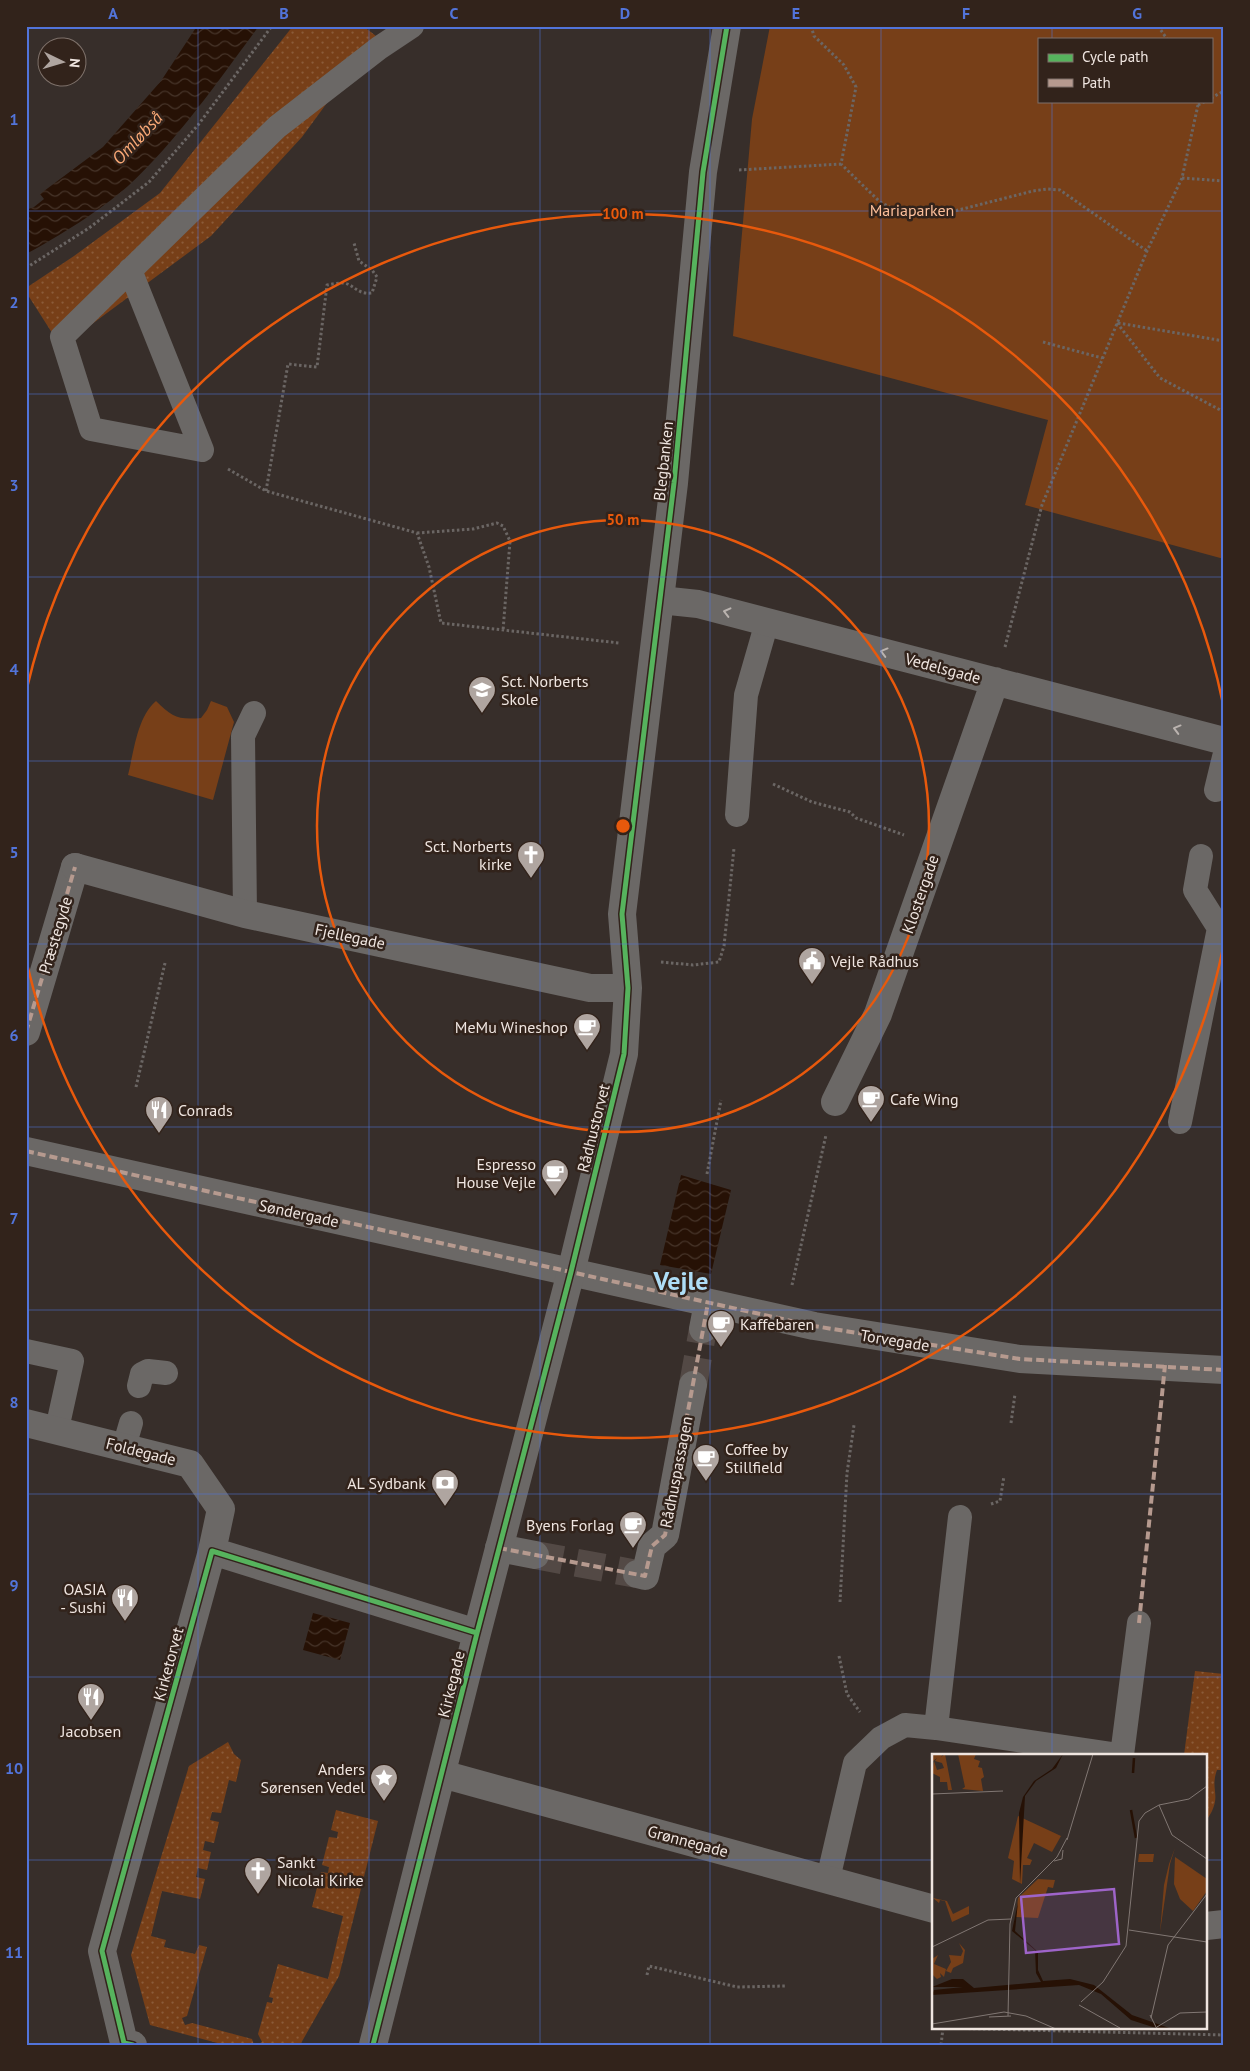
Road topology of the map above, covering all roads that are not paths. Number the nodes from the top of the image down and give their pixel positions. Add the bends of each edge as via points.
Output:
1 (412, 26) edge
2 (727, 26) edge
3 (130, 270) junction
4 (660, 600) junction
5 (767, 622) junction
6 (995, 681) junction
7 (254, 713) dead end
8 (1224, 741) edge
9 (1224, 757) edge
10 (1216, 790) dead end
11 (737, 815) road end
12 (1201, 856) dead end
13 (71, 865) joint
14 (245, 914) junction
15 (628, 988) junction
16 (26, 1032) edge
17 (835, 1102) road end
18 (1180, 1122) dead end
19 (26, 1151) edge
20 (572, 1272) junction
21 (26, 1351) edge
22 (1224, 1370) edge
23 (166, 1373) dead end
24 (693, 1385) tunnel mouth
25 (139, 1386) dead end
26 (26, 1423) edge
27 (57, 1429) junction
28 (960, 1516) dead end
29 (499, 1548) junction
30 (212, 1551) junction
31 (535, 1555) tunnel mouth
32 (637, 1574) dead end
33 (1139, 1623) dead end
34 (477, 1634) junction
35 (936, 1728) junction
36 (1113, 1754) edge
37 (1120, 1754) edge
38 (442, 1774) junction
39 (828, 1879) junction
40 (932, 1908) edge
41 (1224, 1924) edge
42 (1208, 1926) edge
43 (133, 2045) edge
44 (373, 2045) edge

1 - 3 lane via 277,127
2 - 4 street, Blegbanken via 703,172
3 - 3 lane via 62,336 91,429 202,450
5 -> 4 street, Vedelsgade via 698,604
4 - 15 street, Blegbanken via 622,914
6 -> 5 street, Vedelsgade
5 - 11 lane via 746,695
8 -> 6 street, Vedelsgade
6 - 17 street, Klostergade via 878,1014
7 - 14 lane via 243,736
9 - 10 lane
12 - 18 lane via 1195,890 1219,928
13 - 14 street, Fjellegade
13 - 16 street, Præstegyde
14 - 15 street, Fjellegade via 590,988
15 - 20 street, Rådhustorvet via 624,1054
19 - 20 street, Søndergade
20 - 22 street, Torvegade via 706,1316 785,1320 875,1338 1020,1359
20 - 29 street, Kirkegade
21 - 27 lane via 72,1361
23 - 25 lane via 148,1371 142,1374
24 - 32 street, Rådhuspassagen via 665,1535 652,1546 645,1576
26 - 27 street, Foldegade
27 - 30 street, Foldegade via 128,1435 190,1464 221,1510
28 - 35 lane
29 - 31 street
29 - 34 street, Kirkegade
30 - 34 street
30 - 43 street, Kirketorvet via 102,1951 124,2043
33 - 37 lane
34 - 38 street, Kirkegade
35 - 36 lane
35 - 39 lane via 905,1725 881,1738 855,1763
38 - 39 street, Grønnegade
38 - 44 street, Kirkegade
39 - 40 street, Grønnegade
41 - 42 street

